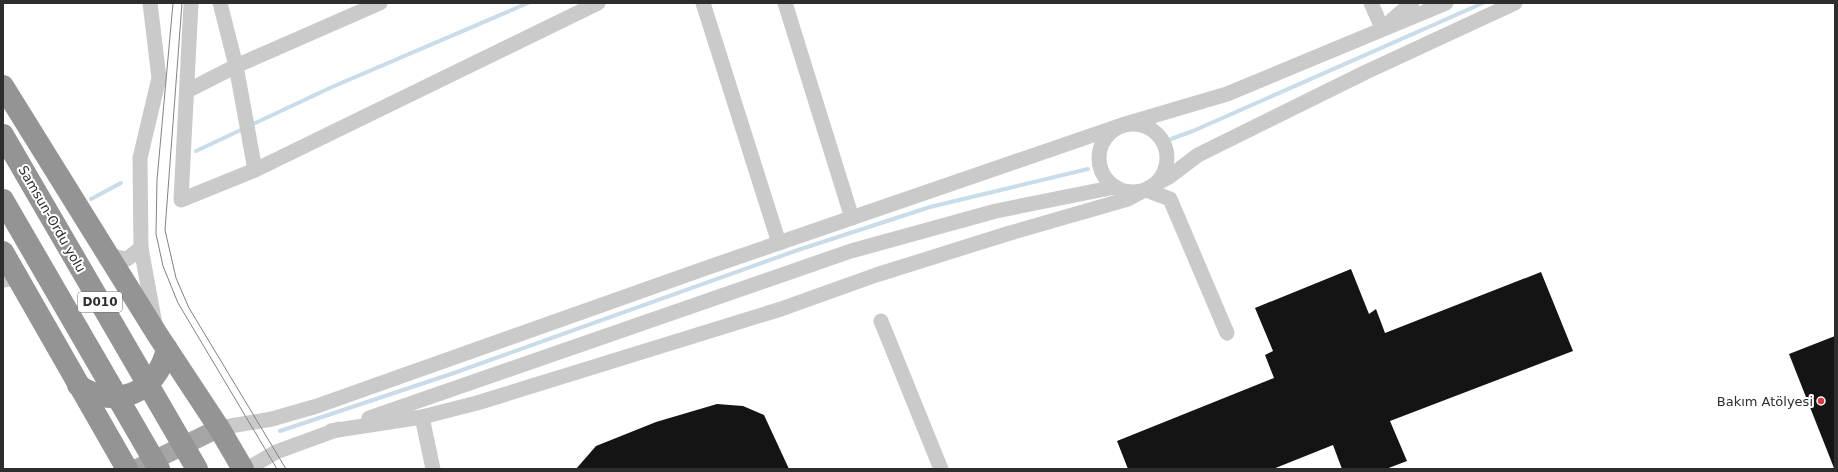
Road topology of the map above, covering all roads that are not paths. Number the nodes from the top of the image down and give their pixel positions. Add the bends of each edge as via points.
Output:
1 (150, 3) edge
2 (191, 3) edge
3 (220, 3) edge
4 (380, 3) edge
5 (598, 3) edge
6 (703, 3) edge
7 (785, 3) edge
8 (1371, 3) edge
9 (1412, 3) edge
10 (1446, 3) edge
11 (1515, 3) edge
12 (1382, 28) junction
13 (236, 66) junction
14 (3, 86) edge
15 (187, 91) junction
16 (1122, 125) junction
17 (3, 136) edge
18 (255, 170) junction
19 (1115, 187) junction
20 (1146, 190) junction
21 (3, 200) edge
22 (852, 218) junction
23 (779, 243) junction
24 (141, 248) junction
25 (104, 249) junction
26 (3, 252) edge
27 (10, 279) edge
28 (882, 321) dead end
29 (1227, 333) dead end
30 (162, 341) junction
31 (78, 385) junction
32 (422, 417) junction
33 (218, 428) junction
34 (331, 432) junction
35 (127, 469) edge
36 (136, 469) edge
37 (159, 469) edge
38 (197, 469) edge
39 (243, 469) edge
40 (247, 469) edge
41 (433, 469) edge
42 (941, 469) edge

1 - 24 street via 159,78 140,158
2 - 15 street
3 - 13 street
4 - 13 street
5 - 18 street
6 - 23 street
7 - 22 street
8 - 12 street
9 - 12 street
10 - 12 street
11 - 20 street via 1366,72 1198,155 1169,178
12 - 16 street via 1227,94
13 - 15 street
13 - 18 street
14 - 25 highway
15 - 18 street via 181,200
16 - 19 street via 1108,134 1100,148 1101,170
16 - 20 street via 1145,125 1163,140 1167,151 1164,174
16 - 22 street
17 - 38 highway, Samsun-Ordu yolu / D010, bridge
19 - 20 street via 1130,192
19 - 34 street via 996,211 851,251
20 - 29 street via 1170,199
20 - 32 street via 1128,200 1002,235 876,275 781,309 485,401
21 - 37 highway, D010, bridge
22 - 23 street
23 - 33 street via 316,406 272,419
24 - 25 street via 127,259 116,257
24 - 30 street
25 - 30 highway
26 - 27 highway
27 - 31 highway
28 - 42 street
30 - 31 highway via 160,369 147,385 129,395 102,396
30 - 33 highway
31 - 35 highway
32 - 34 street
32 - 41 street
33 - 36 main road
33 - 39 highway
34 - 40 street via 276,452

